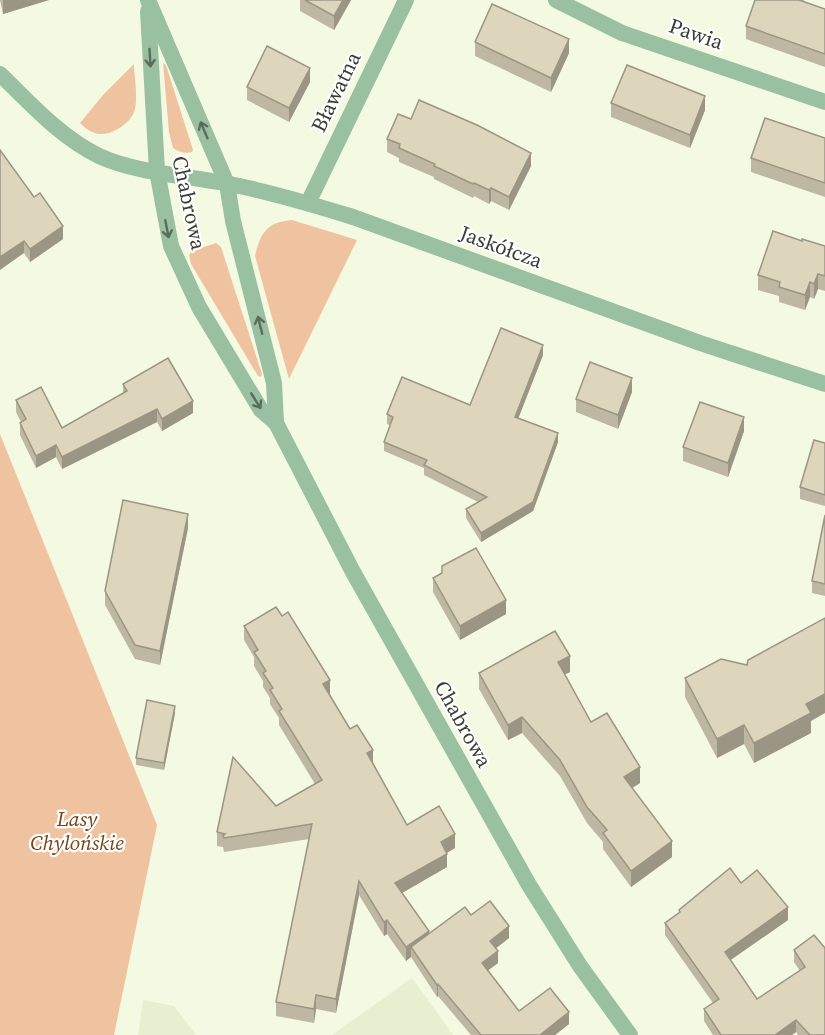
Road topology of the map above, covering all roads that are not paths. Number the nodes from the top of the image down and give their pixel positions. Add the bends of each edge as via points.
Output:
1 (148, 0) edge
2 (406, 0) edge
3 (556, 0) edge
4 (0, 74) edge
5 (825, 102) edge
6 (157, 171) junction
7 (227, 184) junction
8 (308, 203) junction
9 (825, 384) edge
10 (276, 423) junction
11 (630, 1035) edge

1 -> 6 street, Chabrowa
7 -> 1 street, Chabrowa
2 - 8 street, Bławatna
3 - 5 street, Pawia via 622,33
4 - 6 street, Jaskółcza via 63,134 98,156
6 - 7 street, Jaskółcza
6 -> 10 street, Chabrowa via 171,246 199,307 261,410
7 - 8 street, Jaskółcza
10 -> 7 street, Chabrowa via 274,383
8 - 9 street, Jaskółcza
10 - 11 street, Chabrowa via 353,572 529,885

